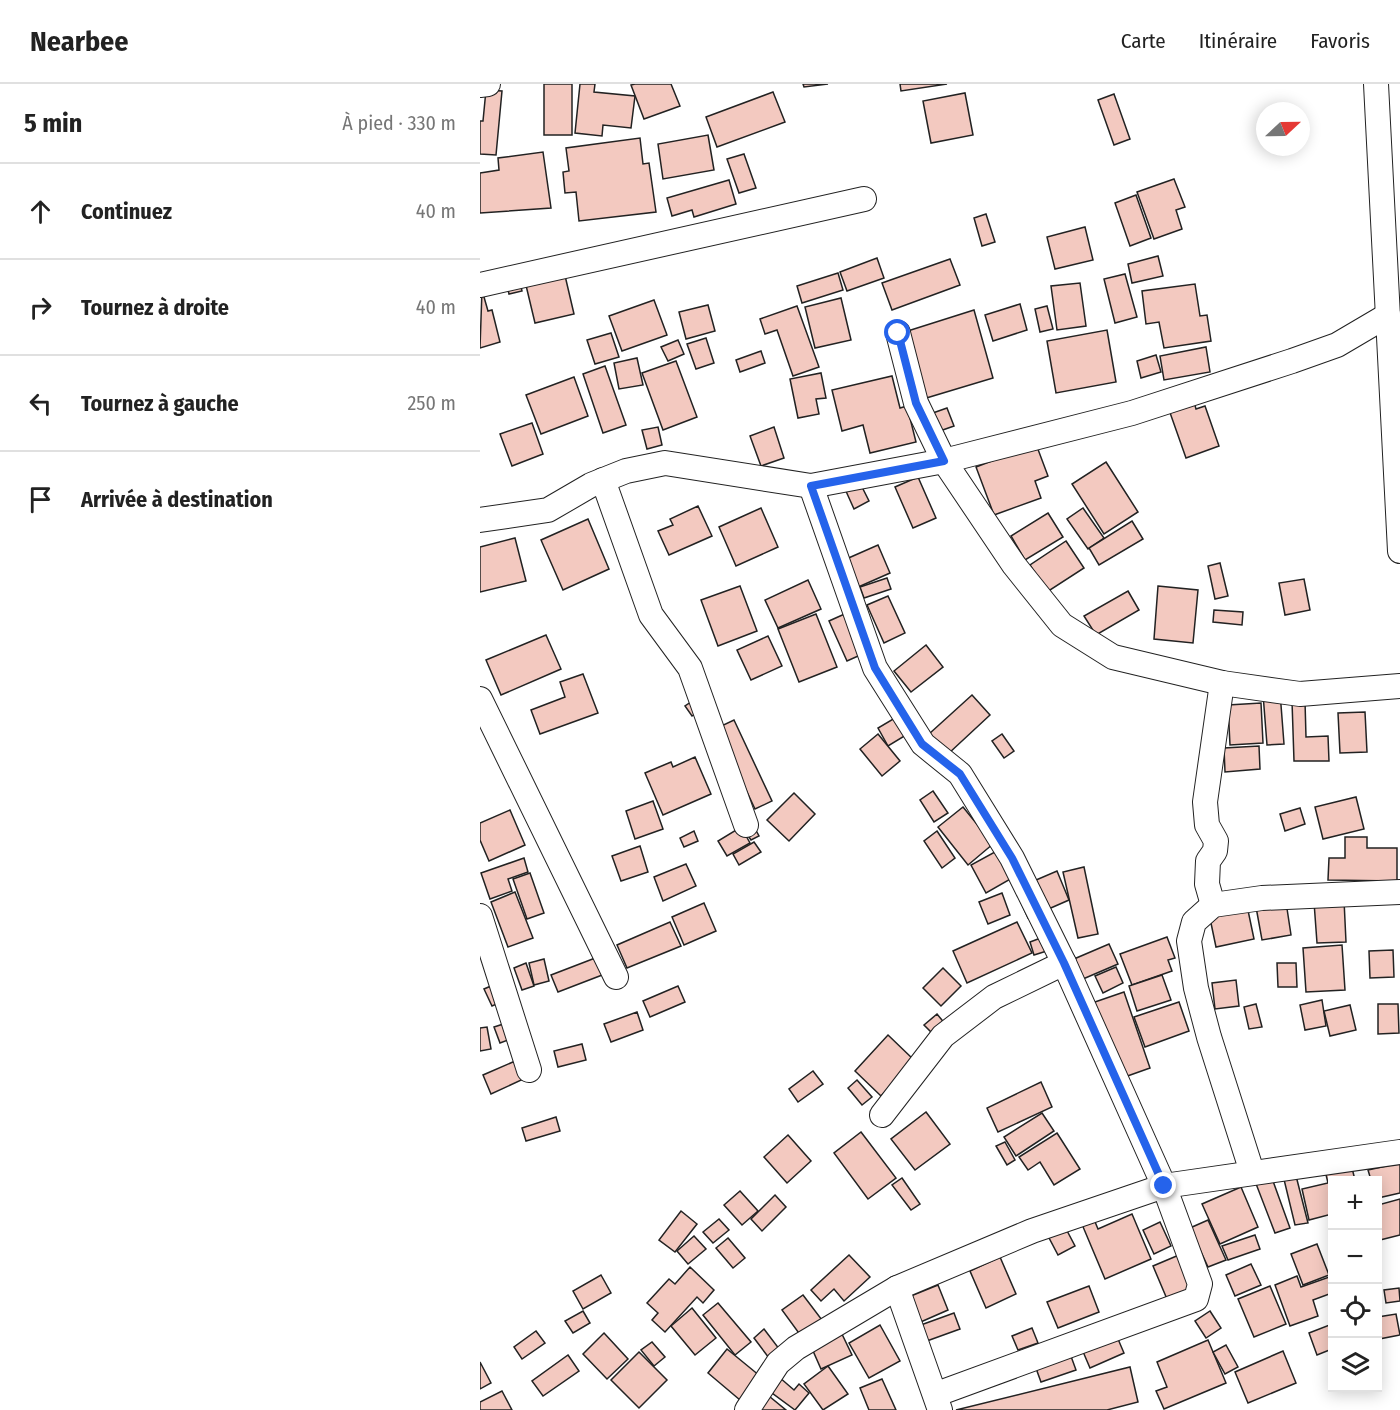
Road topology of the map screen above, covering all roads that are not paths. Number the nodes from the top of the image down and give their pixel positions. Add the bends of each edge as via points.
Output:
1 (488, 84) edge
2 (1376, 84) edge
3 (480, 85) edge
4 (864, 199) dead end
5 (480, 285) edge
6 (1388, 315) junction
7 (898, 333) dead end
8 (944, 461) junction
9 (603, 480) junction
10 (811, 486) junction
11 (480, 520) edge
12 (1400, 551) edge
13 (1222, 683) junction
14 (1400, 686) edge
15 (480, 699) edge
16 (746, 825) dead end
17 (1400, 892) edge
18 (1213, 905) junction
19 (480, 916) edge
20 (1064, 963) junction
21 (616, 977) dead end
22 (529, 1070) dead end
23 (882, 1115) dead end
24 (1400, 1152) edge
25 (1252, 1172) junction
26 (1164, 1186) junction
27 (897, 1288) junction
28 (939, 1402) edge
29 (747, 1410) edge

1 - 3 street
2 - 6 street
4 - 5 street
6 - 8 street via 1337,345 1292,361 1132,413
6 - 12 street
7 - 8 street via 916,403
8 - 10 street
8 - 13 street via 1014,565 1062,625 1113,657
9 - 10 street via 665,463
9 - 11 street via 548,510
9 - 16 street via 651,615 690,668
10 - 20 street via 875,668 922,744 960,774 981,806 1012,858
13 - 14 street via 1300,694
13 - 18 street via 1205,802 1207,825 1216,841 1208,861 1207,884
15 - 21 street
17 - 18 street via 1262,898
18 - 25 street via 1194,922 1189,941 1209,1037
19 - 22 street
20 - 23 street via 994,996 943,1036
20 - 26 street
24 - 25 street
25 - 26 street
26 - 27 street via 1032,1231
26 - 28 street via 1200,1284 1196,1299
27 - 28 street
27 - 29 street via 796,1348 778,1363

